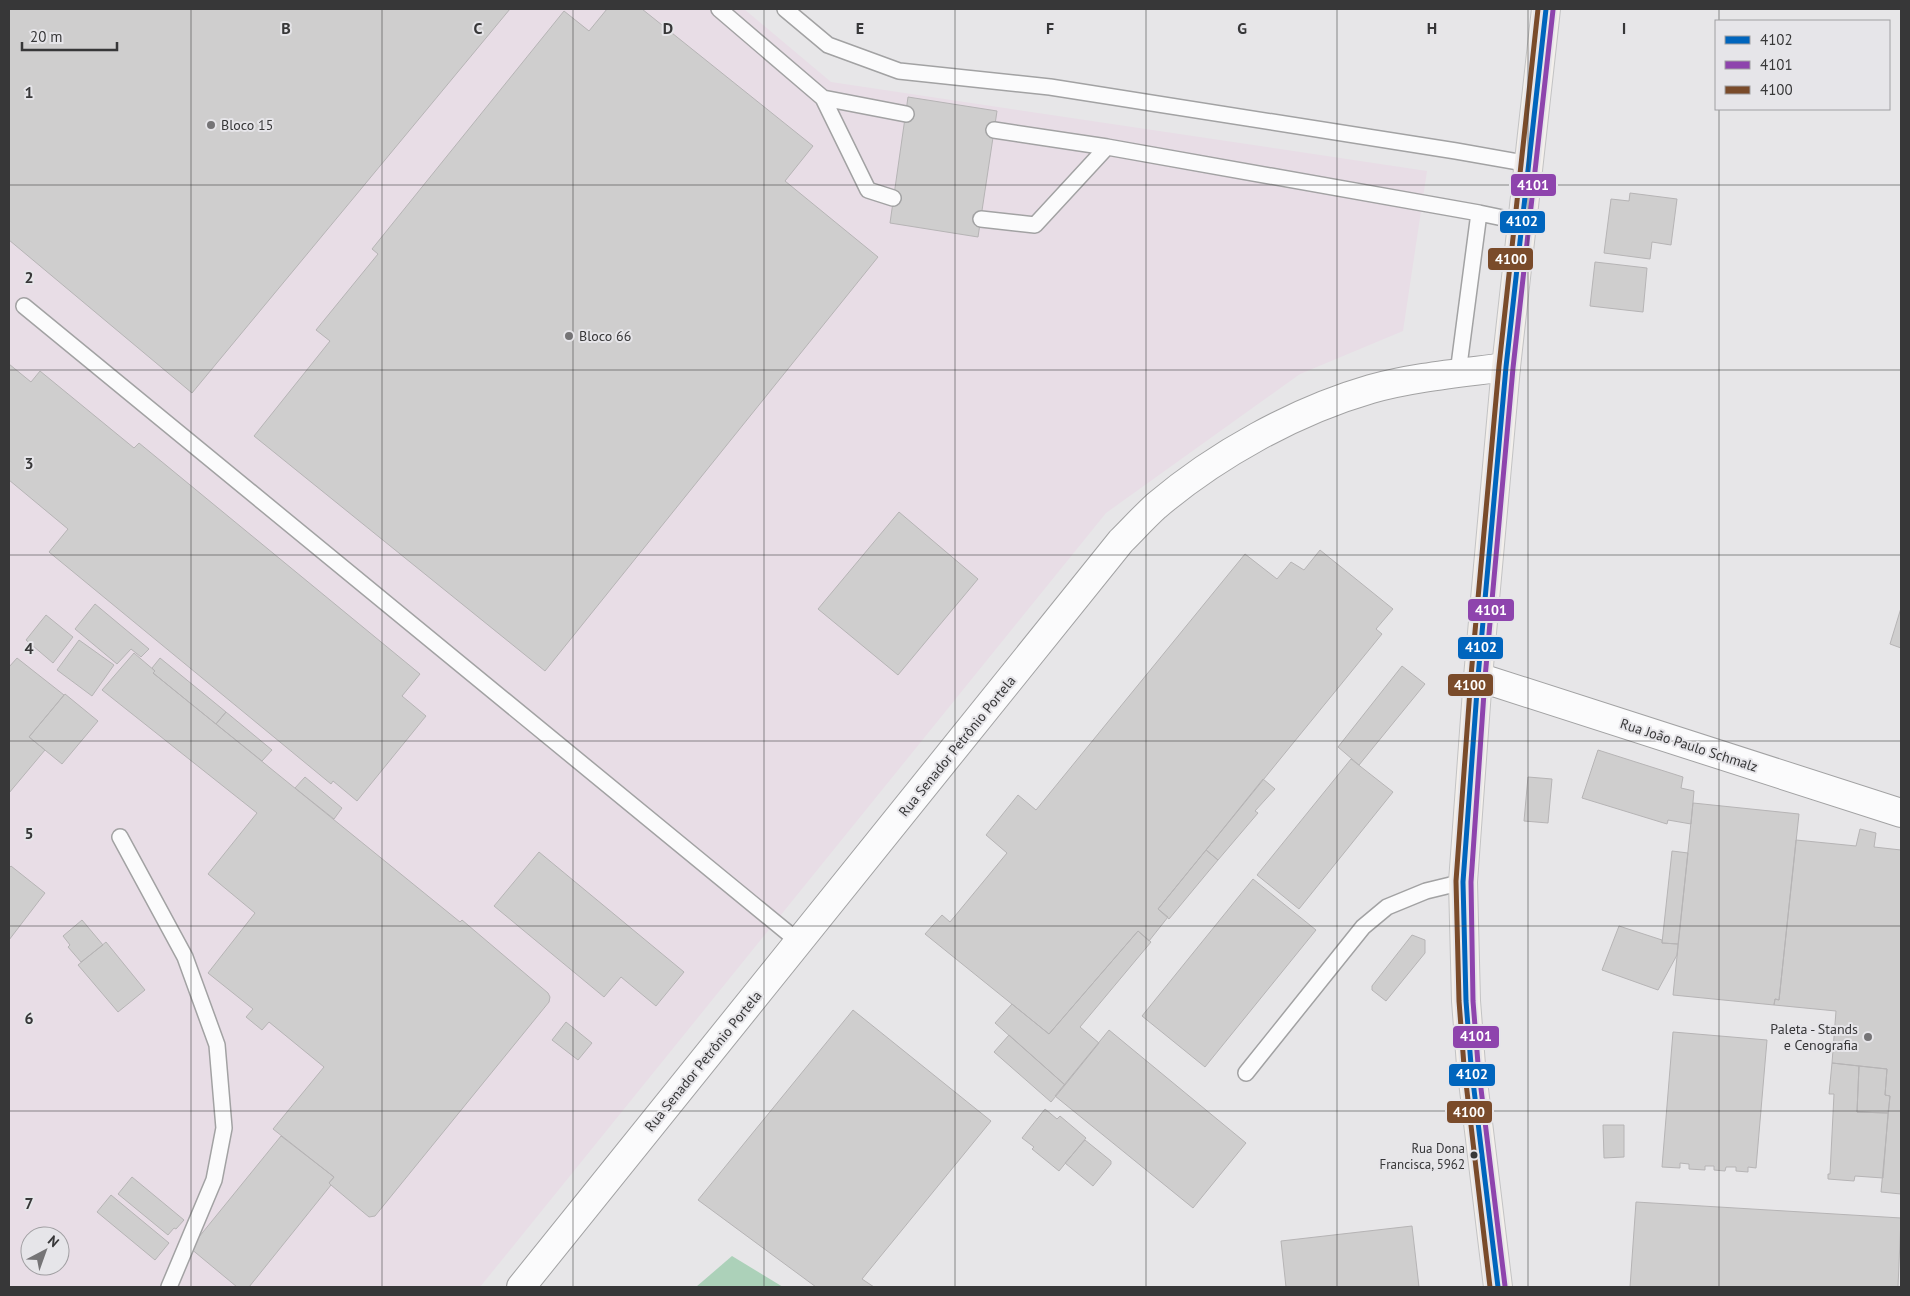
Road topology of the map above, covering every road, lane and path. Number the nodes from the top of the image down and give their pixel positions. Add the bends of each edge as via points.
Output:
1 (719, 9) edge
2 (785, 9) edge
3 (1546, 9) edge
4 (822, 98) junction
5 (906, 114) dead end
6 (994, 130) dead end
7 (1106, 147) junction
8 (1529, 164) junction
9 (894, 198) dead end
10 (1479, 213) junction
11 (981, 219) dead end
12 (1522, 222) junction
13 (24, 306) dead end
14 (1506, 367) junction
15 (1458, 373) junction
16 (1478, 677) junction
17 (1901, 813) edge
18 (120, 837) dead end
19 (1463, 882) junction
20 (798, 942) junction
21 (1246, 1073) dead end
22 (169, 1287) edge
23 (521, 1287) edge
24 (1498, 1287) edge

1 - 4 lane
2 - 8 lane via 828,45 899,71 1050,87
3 - 8 main road
4 - 5 lane
4 - 9 lane via 868,190
6 - 7 lane
7 - 10 lane
7 - 11 lane via 1035,225
8 - 12 main road
10 - 12 lane
10 - 15 lane
12 - 14 main road
13 - 20 lane
14 - 15 street, Rua Senador Petrônio Portela
14 - 16 main road
15 - 20 street, Rua Senador Petrônio Portela via 1372,389 1282,424 1199,474 1156,506 1121,541
16 - 17 street, Rua João Paulo Schmalz
16 - 19 main road
18 - 22 lane via 185,957 217,1045 224,1128 214,1180
19 - 21 lane via 1426,891 1387,907 1364,928
19 - 24 main road via 1471,1065
20 - 23 street, Rua Senador Petrônio Portela

